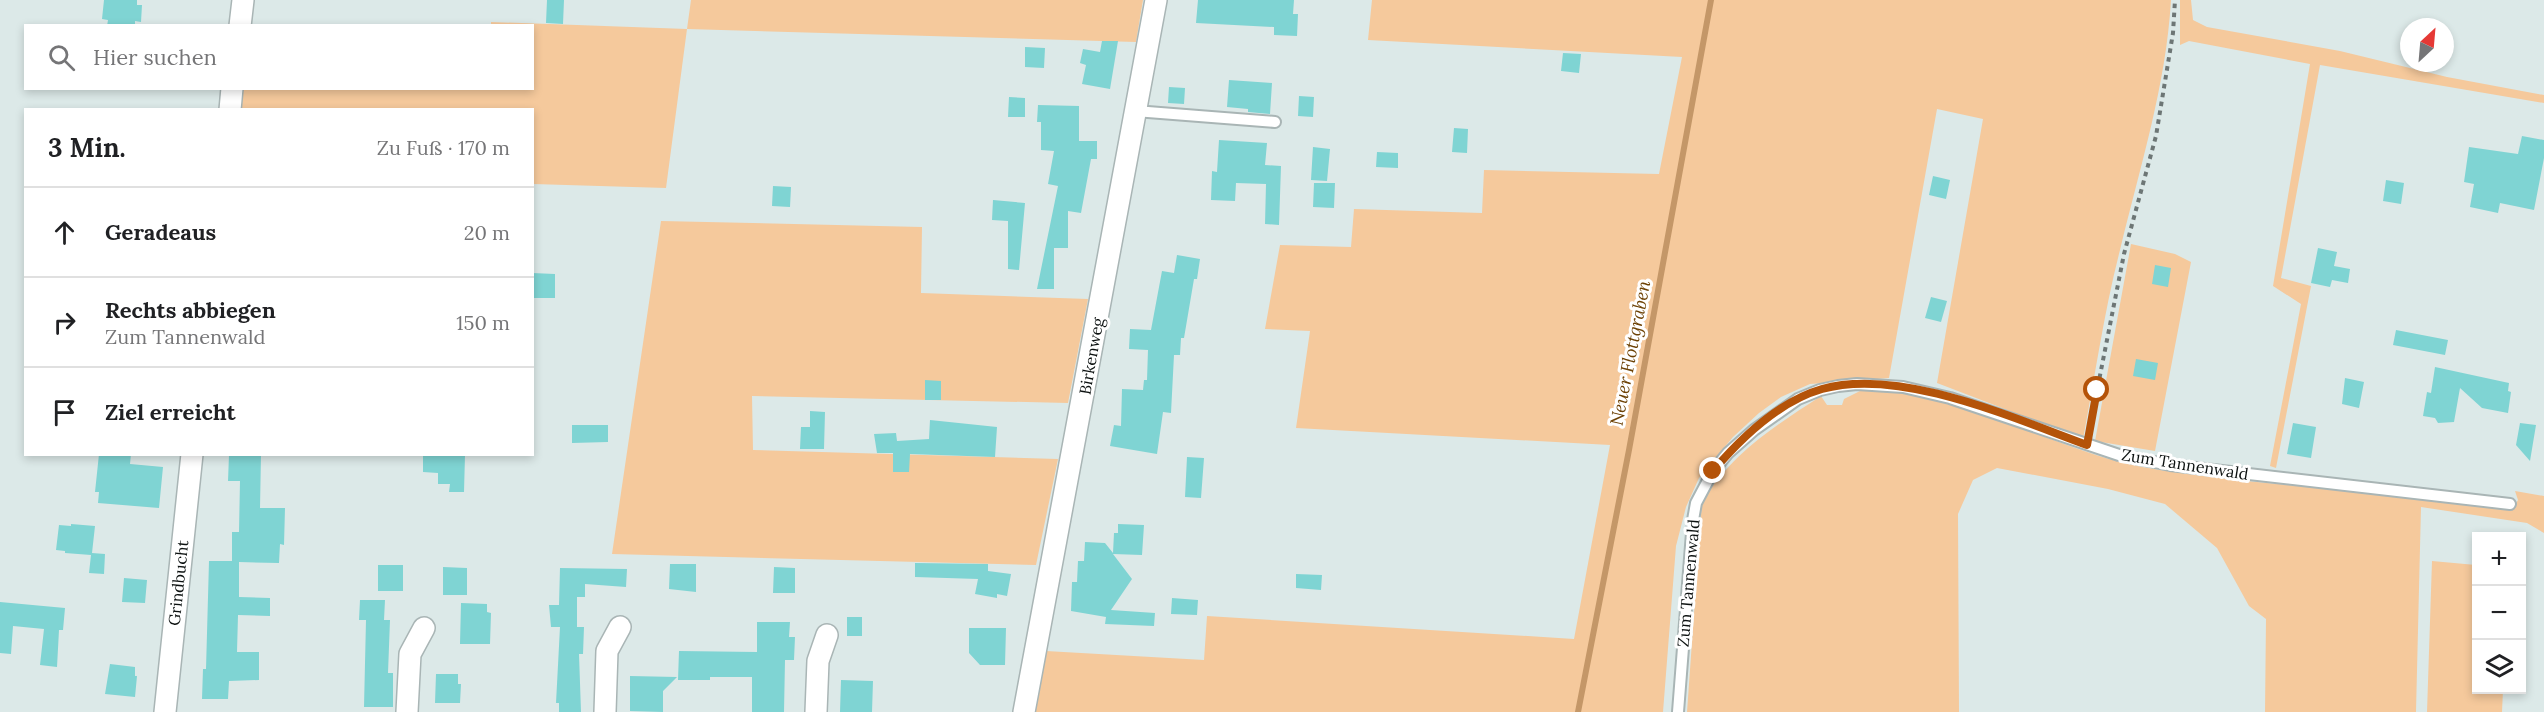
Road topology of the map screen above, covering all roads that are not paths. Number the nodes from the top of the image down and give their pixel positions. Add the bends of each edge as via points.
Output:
1 (243, 0) edge
2 (1156, 0) edge
3 (240, 24) edge
4 (232, 90) edge
5 (230, 108) edge
6 (1135, 111) junction
7 (1275, 122) dead end
8 (192, 456) edge
9 (2510, 504) dead end
10 (620, 627) dead end
11 (424, 628) dead end
12 (827, 635) dead end
13 (165, 712) edge
14 (407, 712) edge
15 (605, 712) edge
16 (816, 712) edge
17 (1024, 712) edge
18 (1678, 712) edge

1 - 3 street
2 - 6 street, Birkenweg
4 - 5 street
6 - 7 lane
6 - 17 street, Birkenweg
8 - 13 street, Grindbucht
9 - 18 lane, Zum Tannenwald via 2170,465 2087,445 1994,412 1903,387 1857,384 1820,390 1771,417 1728,453 1699,495 1693,520
10 - 15 street via 607,651
11 - 14 street via 410,654
12 - 16 street via 818,661

